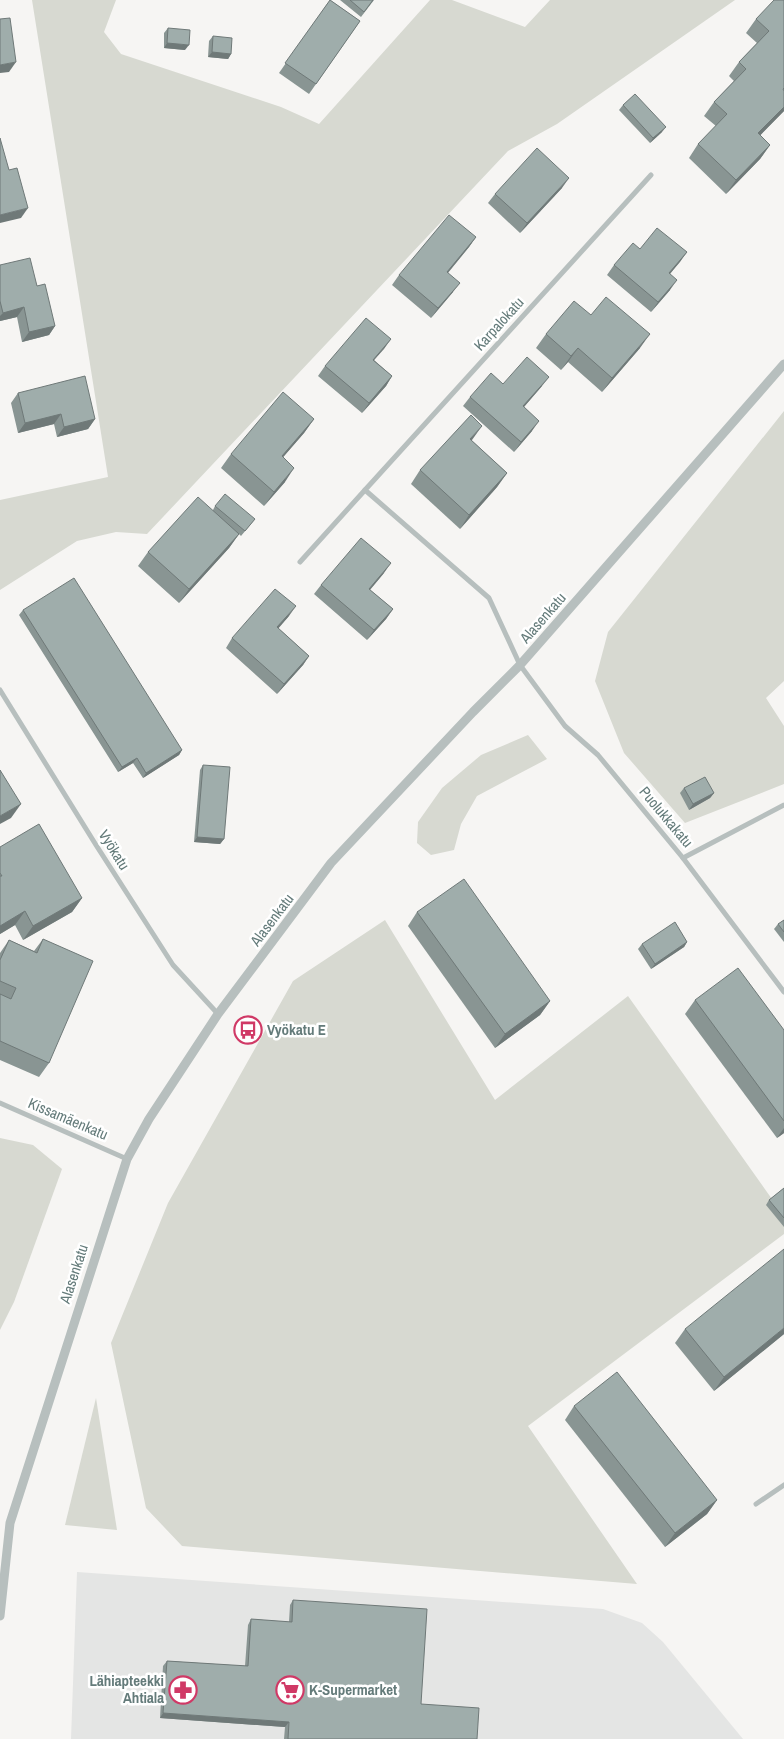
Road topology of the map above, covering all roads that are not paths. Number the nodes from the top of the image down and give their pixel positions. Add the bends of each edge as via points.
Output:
1 (651, 175) dead end
2 (784, 364) edge
3 (365, 490) junction
4 (300, 562) dead end
5 (520, 665) junction
6 (0, 690) edge
7 (784, 805) edge
8 (683, 858) junction
9 (784, 992) edge
10 (218, 1014) junction
11 (0, 1103) edge
12 (127, 1158) junction
13 (784, 1485) edge
14 (756, 1504) dead end
15 (0, 1616) edge

1 - 3 street, Karpalokatu
2 - 5 street, Alasenkatu
3 - 4 street, Karpalokatu
3 - 5 street via 490,598
5 - 8 street, Puolukkakatu via 565,726 598,755
5 - 10 street, Alasenkatu via 331,863
6 - 10 street, Vyökatu via 173,965
7 - 8 street
8 - 9 street, Puolukkakatu
10 - 12 street, Alasenkatu
11 - 12 street, Kissamäenkatu
12 - 15 street, Alasenkatu via 10,1522
13 - 14 street

